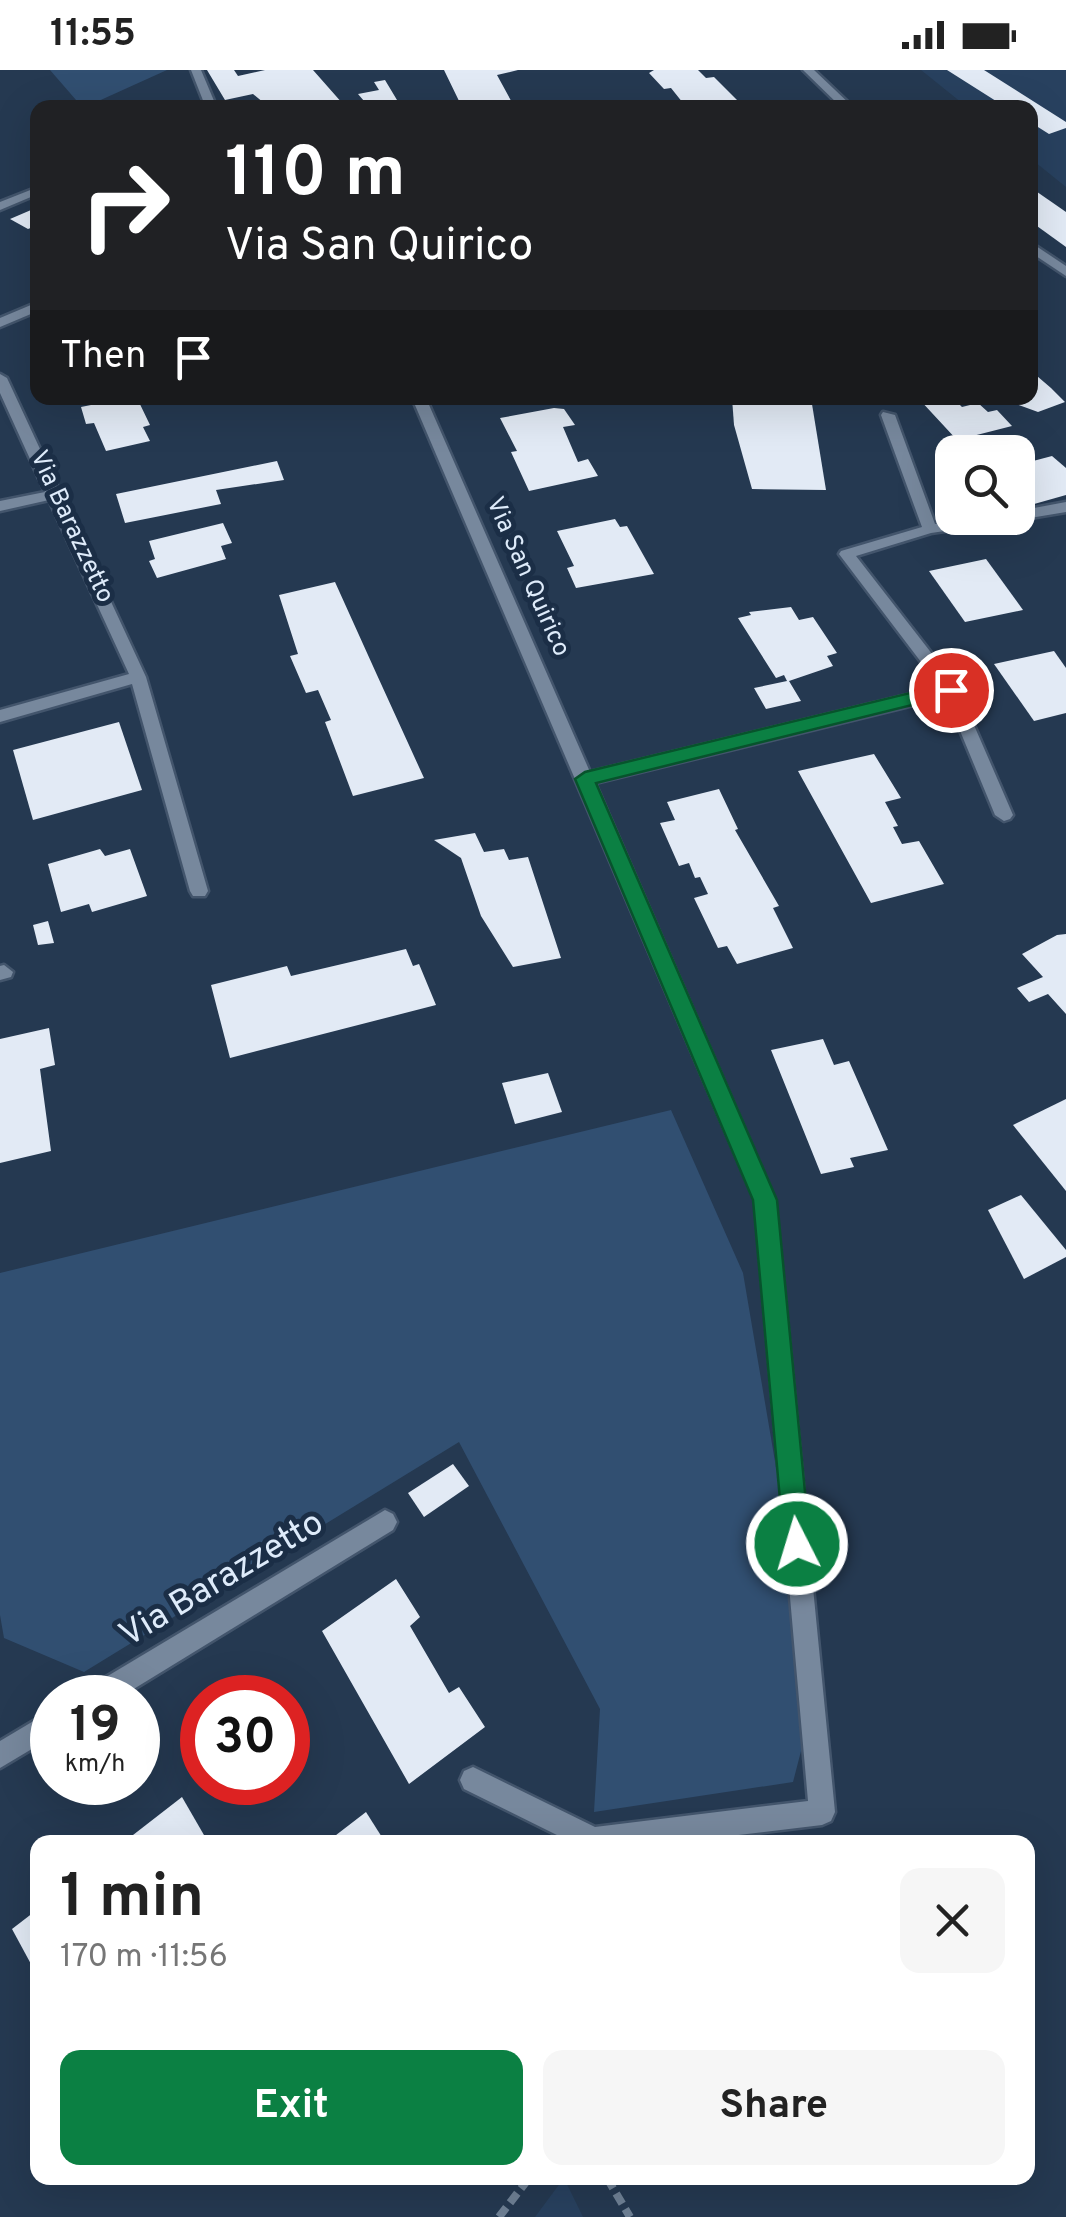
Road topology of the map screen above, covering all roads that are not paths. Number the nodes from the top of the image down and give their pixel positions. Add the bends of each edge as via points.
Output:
1 (196, 70) edge
2 (808, 70) edge
3 (209, 100) edge
4 (840, 100) edge
5 (30, 193) edge
6 (0, 206) edge
7 (1038, 252) edge
8 (1066, 272) edge
9 (30, 309) edge
10 (0, 322) edge
11 (0, 378) edge
12 (421, 405) edge
13 (888, 415) dead end
14 (56, 494) junction
15 (0, 506) edge
16 (1066, 507) edge
17 (1035, 512) edge
18 (935, 527) edge
19 (930, 528) junction
20 (138, 677) junction
21 (951, 690) junction
22 (0, 716) edge
23 (585, 779) junction
24 (1004, 815) dead end
25 (199, 890) dead end
26 (385, 1522) dead end
27 (133, 1675) edge
28 (30, 1737) edge
29 (0, 1755) edge
30 (473, 1780) dead end
31 (584, 1835) edge
32 (635, 1835) edge

1 - 3 street
2 - 4 street
5 - 6 street
7 - 8 street
9 - 10 street
11 - 14 street, Via Barazzetto
12 - 23 street, Via San Quirico
13 - 19 street
14 - 15 street
14 - 20 street, Via Barazzetto
16 - 17 street
18 - 19 street
19 - 21 street via 846,554
20 - 22 street
20 - 25 street, Via Barazzetto
21 - 23 street
21 - 24 street
23 - 32 street, Via San Quirico via 765,1200 822,1812
26 - 27 street, Via Barazzetto
28 - 29 street
30 - 31 street, Via San Quirico

